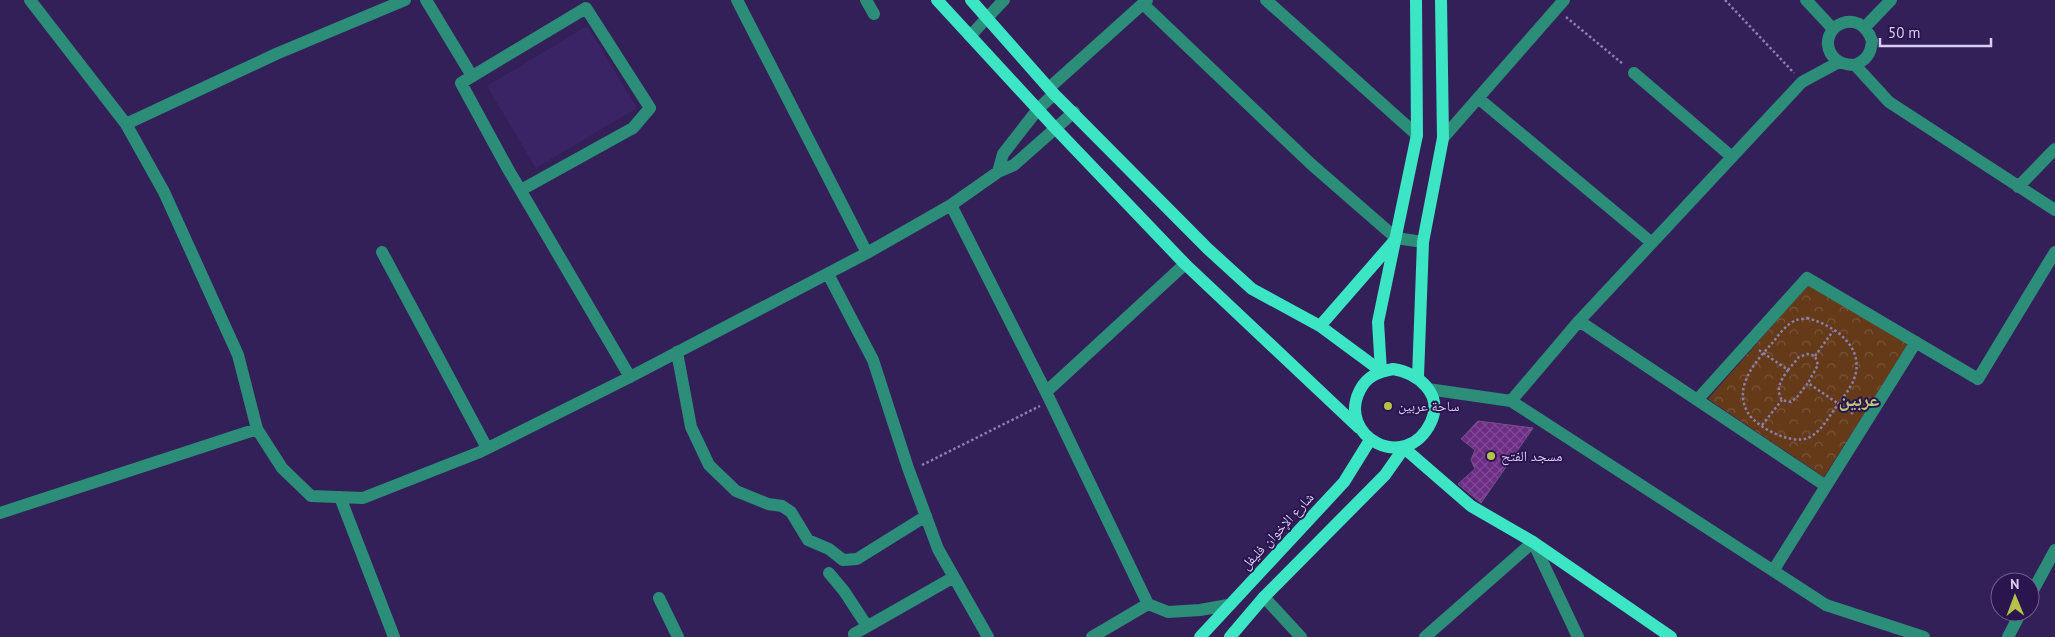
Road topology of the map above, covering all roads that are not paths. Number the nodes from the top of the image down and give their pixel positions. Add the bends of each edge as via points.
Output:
1 (30, 0) edge
2 (402, 0) edge
3 (426, 0) edge
4 (737, 0) edge
5 (866, 0) edge
6 (937, 0) edge
7 (971, 0) edge
8 (1004, 0) edge
9 (1266, 0) edge
10 (1416, 0) edge
11 (1441, 0) edge
12 (1806, 0) edge
13 (1891, 0) edge
14 (1145, 2) edge
15 (1560, 5) edge
16 (874, 14) dead end
17 (988, 18) junction
18 (1865, 27) junction
19 (1833, 30) junction
20 (970, 36) junction
21 (1839, 62) junction
22 (1854, 65) junction
23 (1634, 73) road end
24 (472, 76) junction
25 (1052, 91) junction
26 (1478, 98) junction
27 (1038, 110) junction
28 (1074, 112) junction
29 (126, 124) junction
30 (1055, 128) junction
31 (1417, 135) junction
32 (1443, 138) junction
33 (2055, 149) edge
34 (1732, 156) junction
35 (998, 172) junction
36 (2018, 187) junction
37 (521, 190) junction
38 (951, 205) junction
39 (2055, 210) edge
40 (1396, 238) junction
41 (1423, 242) junction
42 (1652, 243) junction
43 (382, 252) dead end
44 (2055, 252) edge
45 (867, 253) junction
46 (1185, 264) junction
47 (828, 274) junction
48 (1579, 321) junction
49 (1320, 326) junction
50 (1916, 342) junction
51 (677, 352) junction
52 (1380, 371) junction
53 (630, 377) junction
54 (1418, 377) junction
55 (1428, 389) junction
56 (1048, 397) junction
57 (1698, 399) junction
58 (1511, 402) junction
59 (257, 428) junction
60 (1359, 428) junction
61 (1370, 440) junction
62 (487, 448) junction
63 (1404, 448) junction
64 (1826, 486) junction
65 (340, 497) junction
66 (0, 513) edge
67 (926, 516) junction
68 (1533, 542) junction
69 (2055, 550) edge
70 (1773, 571) junction
71 (829, 573) dead end
72 (954, 578) junction
73 (2040, 578) edge
74 (1264, 597) junction
75 (660, 598) dead end
76 (1148, 604) junction
77 (1228, 605) junction
78 (2016, 622) edge
79 (867, 626) junction
80 (394, 637) edge
81 (678, 637) edge
82 (856, 637) edge
83 (988, 637) edge
84 (1092, 637) edge
85 (1200, 637) edge
86 (1230, 637) edge
87 (1301, 637) edge
88 (1424, 637) edge
89 (1578, 637) edge
90 (1671, 637) edge
91 (1924, 637) edge
92 (2008, 637) edge

1 - 29 street
2 - 29 street
3 - 24 street
4 - 45 street
5 - 16 street
6 - 20 main road
7 - 17 main road
8 - 17 street
9 - 31 street
10 - 31 main road
11 - 32 main road
12 - 19 street
13 - 18 street
14 - 25 street
14 - 40 street via 1311,164
15 - 26 street
17 - 20 street
17 - 25 main road
18 - 19 street via 1852,21
18 - 22 street via 1872,48 1863,61
19 - 21 street via 1829,36 1829,50
20 - 27 main road
21 - 22 street
21 - 34 street via 1802,82
22 - 36 street via 1889,102
23 - 34 street
24 - 37 street via 461,82
24 - 37 street via 586,8 650,108 633,128
25 - 27 street
25 - 28 main road
26 - 32 street
26 - 42 street
27 - 30 main road
27 - 35 street via 1003,154
28 - 30 street
28 - 49 main road via 1158,200 1252,288
29 - 59 street via 164,192 238,355
30 - 35 street via 1014,165
30 - 46 main road
31 - 40 main road
32 - 41 main road
33 - 36 street
34 - 42 street
35 - 38 street
36 - 39 street
37 - 53 street
38 - 45 street
38 - 56 street
40 - 41 street
40 - 49 main road
40 - 52 main road via 1378,322
41 - 54 main road
42 - 48 street
43 - 62 street
44 - 50 street via 1978,379
45 - 47 street
46 - 56 street
46 - 60 main road
47 - 51 street
47 - 67 street via 873,360
48 - 57 street
48 - 58 street
49 - 52 main road
50 - 57 street via 1807,278
50 - 64 street
51 - 53 street
51 - 67 street via 691,427 709,465 736,491 792,512 808,540 829,549 843,560 857,559
52 - 54 main road via 1406,371
52 - 60 main road via 1363,384 1356,398
53 - 62 street
54 - 55 main road
55 - 58 street
55 - 63 main road via 1433,404 1432,418 1426,431
56 - 76 street
57 - 64 street
58 - 70 street
59 - 65 street via 282,468 311,496
59 - 66 street
60 - 61 main road
61 - 63 main road via 1387,447
61 - 77 main road, شارع الإخوان فليفل via 1344,482
62 - 65 street via 363,498
63 - 68 main road via 1471,506
63 - 74 main road via 1358,504
64 - 70 street
65 - 80 street
67 - 72 street via 938,549
68 - 88 street
68 - 89 street
68 - 90 main road
69 - 73 street
70 - 91 street via 1826,606
71 - 79 street
72 - 79 street
72 - 83 street
74 - 86 main road
74 - 87 street
75 - 81 street
76 - 77 street via 1168,612
76 - 84 street
77 - 85 main road, شارع الإخوان فليفل
78 - 92 street
79 - 82 street via 854,634

